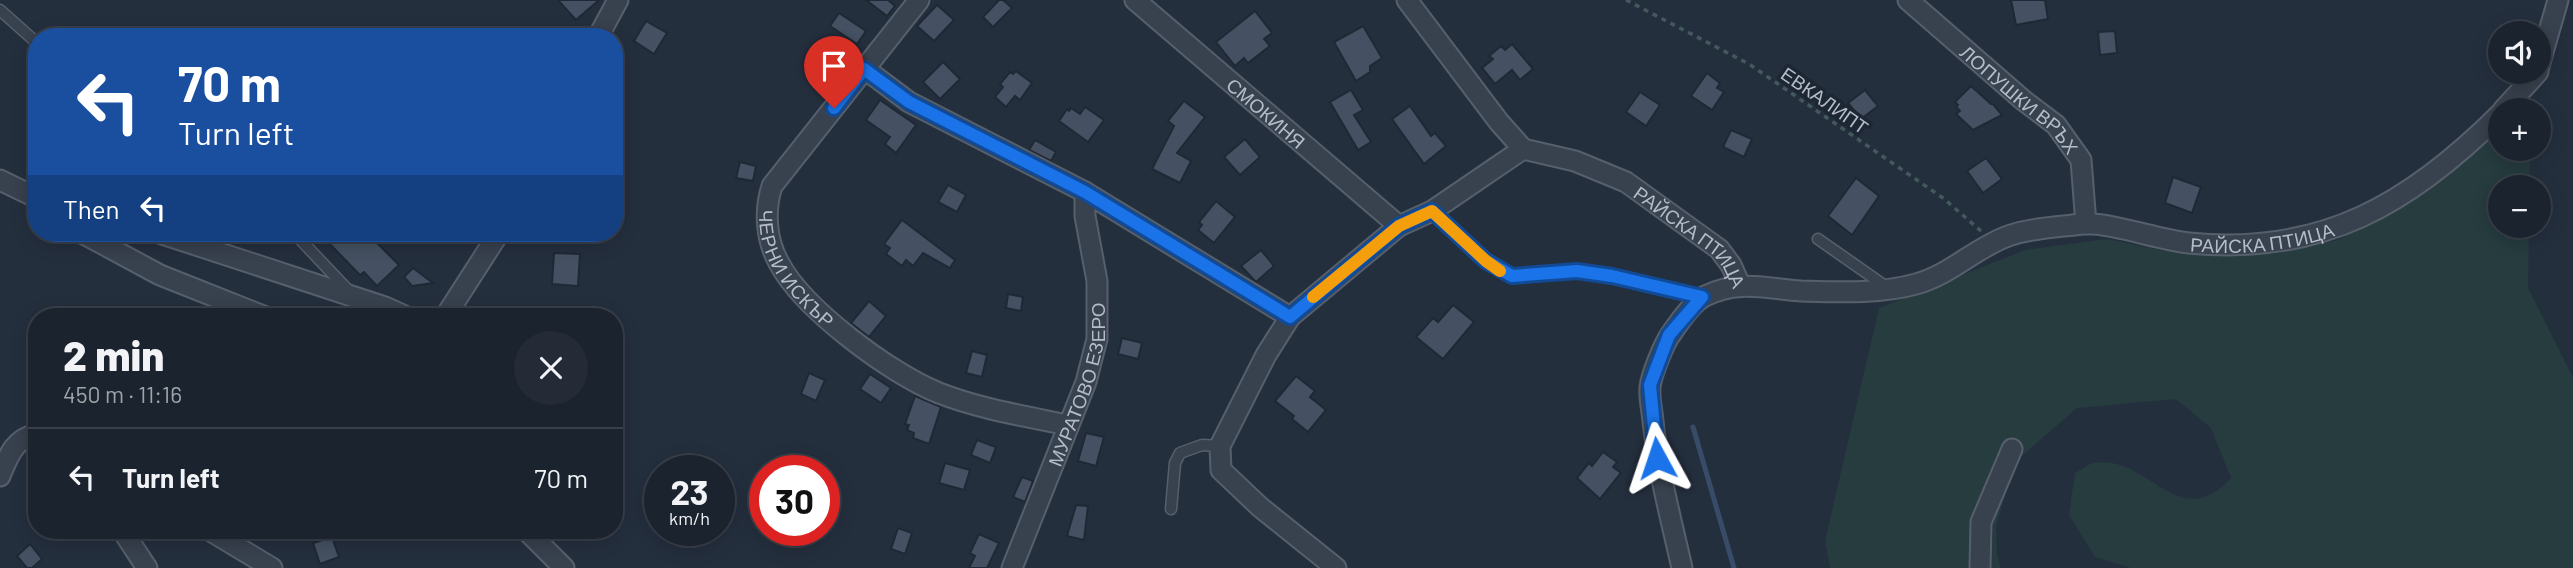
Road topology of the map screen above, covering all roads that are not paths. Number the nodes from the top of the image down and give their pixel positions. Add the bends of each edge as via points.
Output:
1 (618, 0) edge
2 (919, 0) edge
3 (1135, 0) edge
4 (1407, 0) edge
5 (1908, 0) edge
6 (2558, 0) edge
7 (0, 10) edge
8 (2551, 24) edge
9 (603, 28) edge
10 (28, 35) edge
11 (864, 69) junction
12 (2527, 84) edge
13 (2515, 98) edge
14 (2488, 126) edge
15 (1523, 149) junction
16 (0, 180) edge
17 (1085, 192) junction
18 (28, 194) edge
19 (1432, 211) junction
20 (2086, 224) junction
21 (1399, 226) junction
22 (1818, 239) dead end
23 (99, 242) edge
24 (186, 242) edge
25 (301, 242) edge
26 (493, 242) edge
27 (1740, 285) junction
28 (1888, 288) junction
29 (1702, 297) junction
30 (355, 299) junction
31 (243, 308) edge
32 (387, 308) edge
33 (451, 308) edge
34 (1290, 317) junction
35 (1068, 425) junction
36 (28, 436) edge
37 (1220, 446) junction
38 (2012, 449) dead end
39 (0, 476) edge
40 (1171, 509) dead end
41 (128, 539) edge
42 (224, 539) edge
43 (535, 539) edge
44 (147, 568) edge
45 (272, 568) edge
46 (564, 568) edge
47 (1012, 568) edge
48 (1336, 568) edge
49 (1682, 568) edge
50 (1980, 568) edge

1 - 9 street
2 - 11 street, ЧЕРНИ ИСКЪР
3 - 21 street, СМОКИНЯ
4 - 15 street
5 - 20 street, ЛОПУШКИ ВРЪХ via 2056,125 2081,160
6 - 8 street
7 - 10 lane
11 - 17 street via 909,102
11 - 35 street, ЧЕРНИ ИСКЪР via 772,186 766,205 777,261 813,305 903,376 984,407
12 - 13 street, РАЙСКА ПТИЦА
14 - 20 street, РАЙСКА ПТИЦА via 2426,180 2343,226 2314,236 2229,246 2186,243
15 - 19 street
15 - 27 street, РАЙСКА ПТИЦА via 1575,161 1626,183 1719,249
16 - 18 street
17 - 34 street
17 - 35 street, МУРАТОВО ЕЗЕРО via 1097,281 1097,339
19 - 21 street
19 - 29 lane via 1486,261 1512,276 1586,272
20 - 28 street, РАЙСКА ПТИЦА via 2009,236 1944,272 1916,284
21 - 34 street
22 - 28 lane
23 - 31 street via 160,275
24 - 30 street
25 - 30 lane
26 - 33 street
27 - 28 street, РАЙСКА ПТИЦА via 1801,291
27 - 29 street
29 - 49 street via 1669,335 1650,385 1657,458
30 - 32 street
34 - 37 street
35 - 47 street, МУРАТОВО ЕЗЕРО
36 - 39 street via 12,448
37 - 40 lane via 1202,445 1180,453
37 - 48 street via 1221,470 1260,508
38 - 50 street via 1981,522
41 - 44 street
42 - 45 street
43 - 46 street

